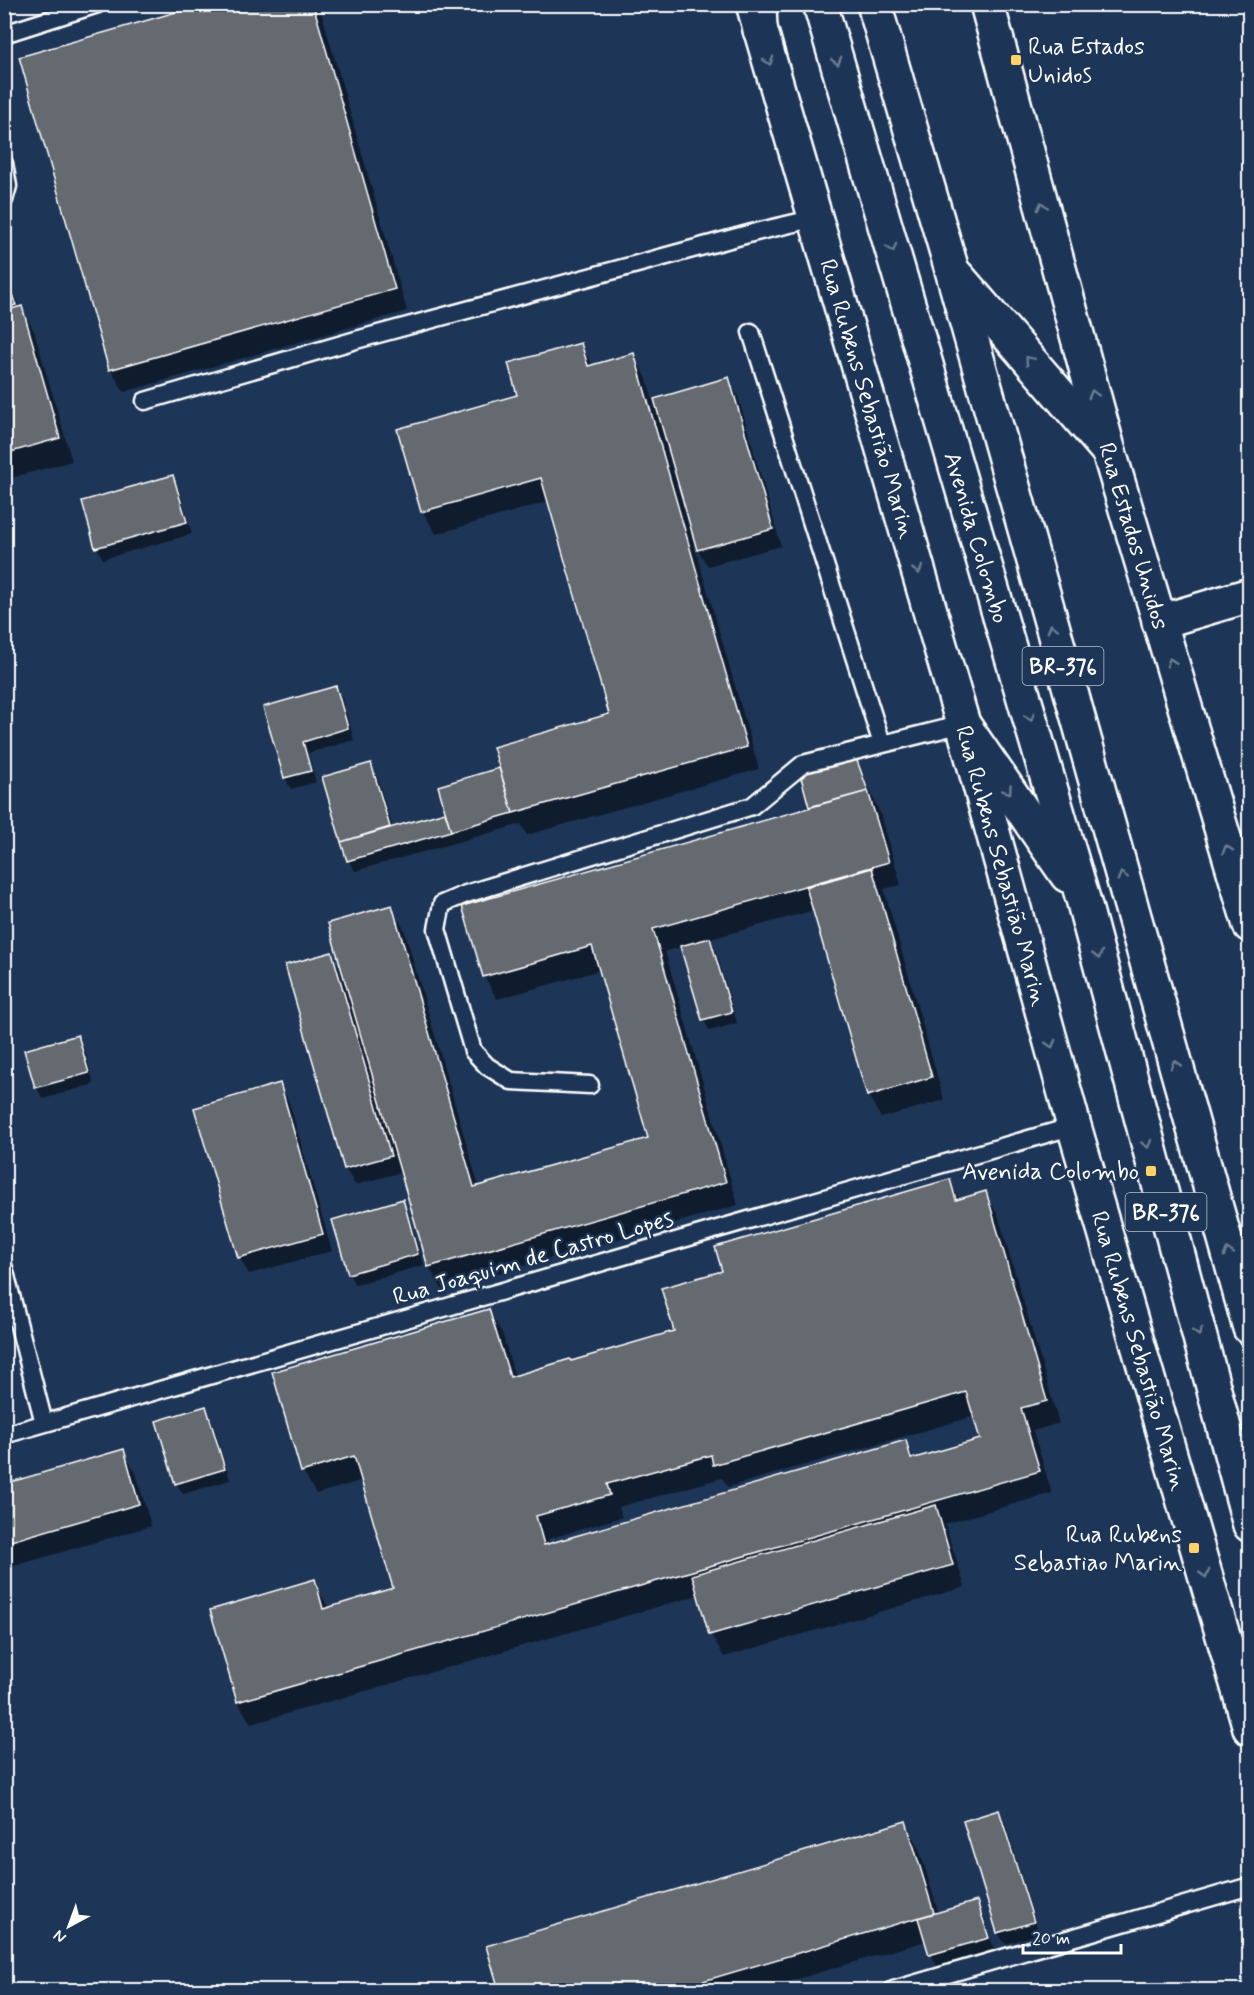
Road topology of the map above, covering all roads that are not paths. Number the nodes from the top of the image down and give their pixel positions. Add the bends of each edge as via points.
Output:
1 (98, 4) edge
2 (820, 4) edge
3 (874, 4) edge
4 (987, 4) edge
5 (757, 13) edge
6 (4, 34) edge
7 (4, 163) edge
8 (4, 200) edge
9 (816, 218) junction
10 (952, 270) junction
11 (751, 332) dead end
12 (145, 401) dead end
13 (1109, 452) junction
14 (1250, 595) edge
15 (1159, 622) junction
16 (963, 724) junction
17 (882, 744) junction
18 (1083, 899) junction
19 (1250, 925) edge
20 (590, 1085) dead end
21 (1074, 1126) junction
22 (4, 1268) edge
23 (1250, 1328) edge
24 (44, 1423) junction
25 (4, 1435) edge
26 (1250, 1525) edge
27 (1250, 1728) edge
28 (1250, 1886) edge
29 (893, 1990) edge

1 - 6 lane
2 -> 18 main road, Avenida Colombo / BR-376
3 - 10 main road, Avenida Colombo / BR-376
13 -> 4 main road, Rua Estados Unidos
5 -> 9 main road, Rua Rubens Sebastião Marin
7 - 8 lane via 8,186
9 - 12 lane via 356,340
9 -> 16 main road, Rua Rubens Sebastião Marin
13 -> 10 main road
23 -> 10 main road, Avenida Colombo / BR-376
11 - 17 lane
13 - 15 main road, Rua Estados Unidos
14 - 15 main road
19 -> 15 main road, Rua Estados Unidos
16 - 17 lane
16 -> 18 main road
16 -> 21 main road, Rua Rubens Sebastião Marin
17 - 20 lane via 803,764 752,806 442,904 436,929 473,1052 511,1081
18 -> 26 main road, Avenida Colombo / BR-376
21 - 24 lane, Rua Joaquim de Castro Lopes
21 -> 27 main road, Rua Rubens Sebastião Marin
22 - 24 lane
24 - 25 lane, Rua Joaquim de Castro Lopes
28 - 29 lane

